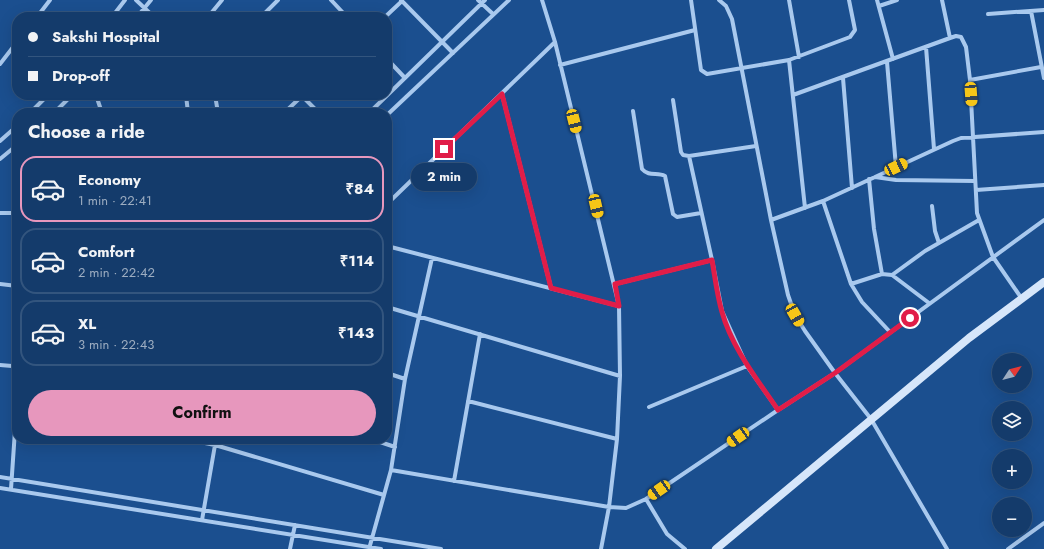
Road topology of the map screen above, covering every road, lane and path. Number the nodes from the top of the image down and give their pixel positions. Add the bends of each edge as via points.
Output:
1 (50, 0) edge
2 (125, 0) edge
3 (136, 0) edge
4 (151, 0) edge
5 (222, 0) edge
6 (278, 0) edge
7 (331, 0) edge
8 (402, 0) edge
9 (485, 0) edge
10 (509, 0) edge
11 (542, 0) edge
12 (691, 0) edge
13 (719, 0) edge
14 (789, 0) edge
15 (849, 0) edge
16 (877, 0) edge
17 (897, 0) edge
18 (942, 0) edge
19 (480, 2) edge
20 (879, 6) junction
21 (145, 8) junction
22 (1044, 10) edge
23 (1031, 11) junction
24 (41, 12) edge
25 (116, 12) edge
26 (141, 12) edge
27 (149, 12) edge
28 (212, 12) edge
29 (265, 12) edge
30 (342, 12) edge
31 (390, 12) edge
32 (493, 14) junction
33 (988, 14) dead end
34 (695, 30) junction
35 (950, 38) junction
36 (441, 41) junction
37 (555, 42) junction
38 (926, 47) junction
39 (12, 48) edge
40 (453, 54) junction
41 (799, 57) junction
42 (893, 59) junction
43 (789, 60) junction
44 (887, 62) junction
45 (0, 64) edge
46 (392, 64) edge
47 (560, 65) junction
48 (1041, 67) junction
49 (742, 70) junction
50 (405, 78) junction
51 (843, 78) junction
52 (1044, 78) edge
53 (970, 80) junction
54 (392, 91) edge
55 (502, 94) junction
56 (793, 95) junction
57 (43, 100) edge
58 (67, 100) edge
59 (297, 100) edge
60 (307, 100) edge
61 (382, 100) edge
62 (673, 100) dead end
63 (35, 108) edge
64 (59, 108) edge
65 (289, 108) edge
66 (314, 108) edge
67 (374, 108) edge
68 (392, 110) edge
69 (633, 111) dead end
70 (12, 130) edge
71 (1044, 132) edge
72 (974, 137) junction
73 (0, 140) edge
74 (756, 146) junction
75 (12, 149) edge
76 (934, 149) junction
77 (688, 156) junction
78 (0, 159) edge
79 (896, 167) junction
80 (875, 177) junction
81 (869, 180) junction
82 (975, 181) junction
83 (1044, 185) edge
84 (852, 188) junction
85 (976, 190) junction
86 (392, 199) edge
87 (823, 201) junction
88 (932, 206) dead end
89 (805, 208) junction
90 (0, 213) edge
91 (12, 213) edge
92 (701, 213) junction
93 (772, 220) junction
94 (979, 220) junction
95 (1044, 220) edge
96 (939, 243) junction
97 (392, 247) edge
98 (993, 257) junction
99 (432, 258) junction
100 (712, 260) junction
101 (882, 274) junction
102 (892, 275) junction
103 (1044, 282) edge
104 (0, 284) edge
105 (615, 284) junction
106 (850, 284) junction
107 (12, 285) edge
108 (551, 288) junction
109 (1022, 299) junction
110 (929, 303) junction
111 (619, 306) junction
112 (392, 308) edge
113 (418, 316) junction
114 (890, 332) junction
115 (480, 334) junction
116 (0, 365) edge
117 (12, 366) edge
118 (747, 366) junction
119 (835, 373) junction
120 (392, 375) edge
121 (620, 376) junction
122 (405, 379) junction
123 (468, 401) junction
124 (649, 407) dead end
125 (778, 410) junction
126 (871, 419) junction
127 (616, 439) junction
128 (15, 444) edge
129 (212, 444) edge
130 (386, 444) edge
131 (215, 445) junction
132 (395, 447) junction
133 (391, 470) junction
134 (0, 477) edge
135 (12, 479) junction
136 (454, 481) junction
137 (0, 488) edge
138 (11, 489) junction
139 (384, 495) junction
140 (646, 500) junction
141 (609, 507) junction
142 (204, 511) junction
143 (202, 520) junction
144 (1044, 523) edge
145 (295, 525) junction
146 (293, 536) junction
147 (371, 537) junction
148 (369, 548) edge
149 (290, 549) edge
150 (381, 549) edge
151 (441, 549) edge
152 (601, 549) edge
153 (685, 549) edge
154 (716, 549) edge
155 (947, 549) edge
156 (1008, 549) edge

1 - 24 street
2 - 25 street
3 - 21 street
4 - 21 street
5 - 28 street
6 - 29 street
7 - 30 street
8 - 31 street
8 - 36 street
9 - 19 street
10 - 32 street
11 - 37 street
12 - 34 street
13 - 49 street via 726,6 732,19
14 - 41 street
15 - 41 street via 855,30 853,34
16 - 20 street
17 - 20 street
18 - 35 street
19 - 32 street
19 - 36 street
20 - 42 street
21 - 26 street
21 - 27 street
22 - 23 street
23 - 33 street
23 - 48 street
32 - 40 street
34 - 47 street
34 - 49 street via 704,74
35 - 38 street
35 - 53 street via 961,37 964,41
36 - 40 street
36 - 50 street
37 - 47 street
37 - 55 street
38 - 42 street
38 - 76 street
39 - 45 street
40 - 68 street
41 - 43 street
42 - 44 street
43 - 49 street
43 - 56 street
44 - 51 street
44 - 79 street
46 - 50 street
47 - 105 street
48 - 52 street
48 - 53 street
49 - 74 street
50 - 54 street
51 - 56 street
51 - 84 street
53 - 72 street
55 - 86 street
55 - 108 street
56 - 89 street
57 - 63 street
58 - 64 street
59 - 65 street
60 - 66 street
61 - 67 street
62 - 77 street via 681,152
69 - 92 street via 642,169 649,174 665,176 673,214 677,217
70 - 73 street
71 - 72 street
72 - 76 street via 953,141
72 - 82 street
74 - 77 street
74 - 93 street
75 - 78 street
76 - 79 street
77 - 92 street
79 - 80 street
80 - 81 street
80 - 82 street via 896,180
81 - 84 street
81 - 101 street
82 - 85 street
83 - 85 street
84 - 87 street
85 - 94 street
87 - 89 street
87 - 106 street
88 - 96 street
89 - 93 street
90 - 91 street
92 - 100 street
93 - 119 street via 788,295 795,315
94 - 96 street
94 - 98 street
95 - 98 street
96 - 102 street
97 - 99 street
98 - 109 street
98 - 110 street
99 - 108 street
99 - 113 street
100 - 105 street
100 - 118 street via 722,311
101 - 102 street
101 - 106 street
102 - 110 street
103 - 109 street
104 - 107 street
105 - 111 street
106 - 114 street via 862,302
108 - 111 street
109 - 126 street via 969,338
110 - 114 street
111 - 121 street
112 - 113 street
113 - 115 street
113 - 122 street
114 - 119 street
115 - 121 street
115 - 123 street
116 - 117 street
118 - 124 street
118 - 125 street
119 - 125 street
119 - 126 street
120 - 122 street
121 - 127 street
122 - 132 street
123 - 127 street
123 - 136 street
125 - 140 street
126 - 154 street
126 - 155 street
127 - 141 street
128 - 135 street
129 - 131 street
130 - 132 street
131 - 139 street
131 - 142 street
132 - 133 street
133 - 136 street
133 - 139 street
134 - 135 street
135 - 138 street
135 - 142 street
136 - 141 street
137 - 138 street
138 - 143 street
139 - 147 street
140 - 141 street via 626,508
140 - 153 street via 667,534
141 - 152 street
142 - 143 street
142 - 145 street
143 - 146 street
144 - 156 street
145 - 146 street
145 - 147 street
146 - 148 street
146 - 149 street
147 - 148 street
147 - 151 street
148 - 150 street

